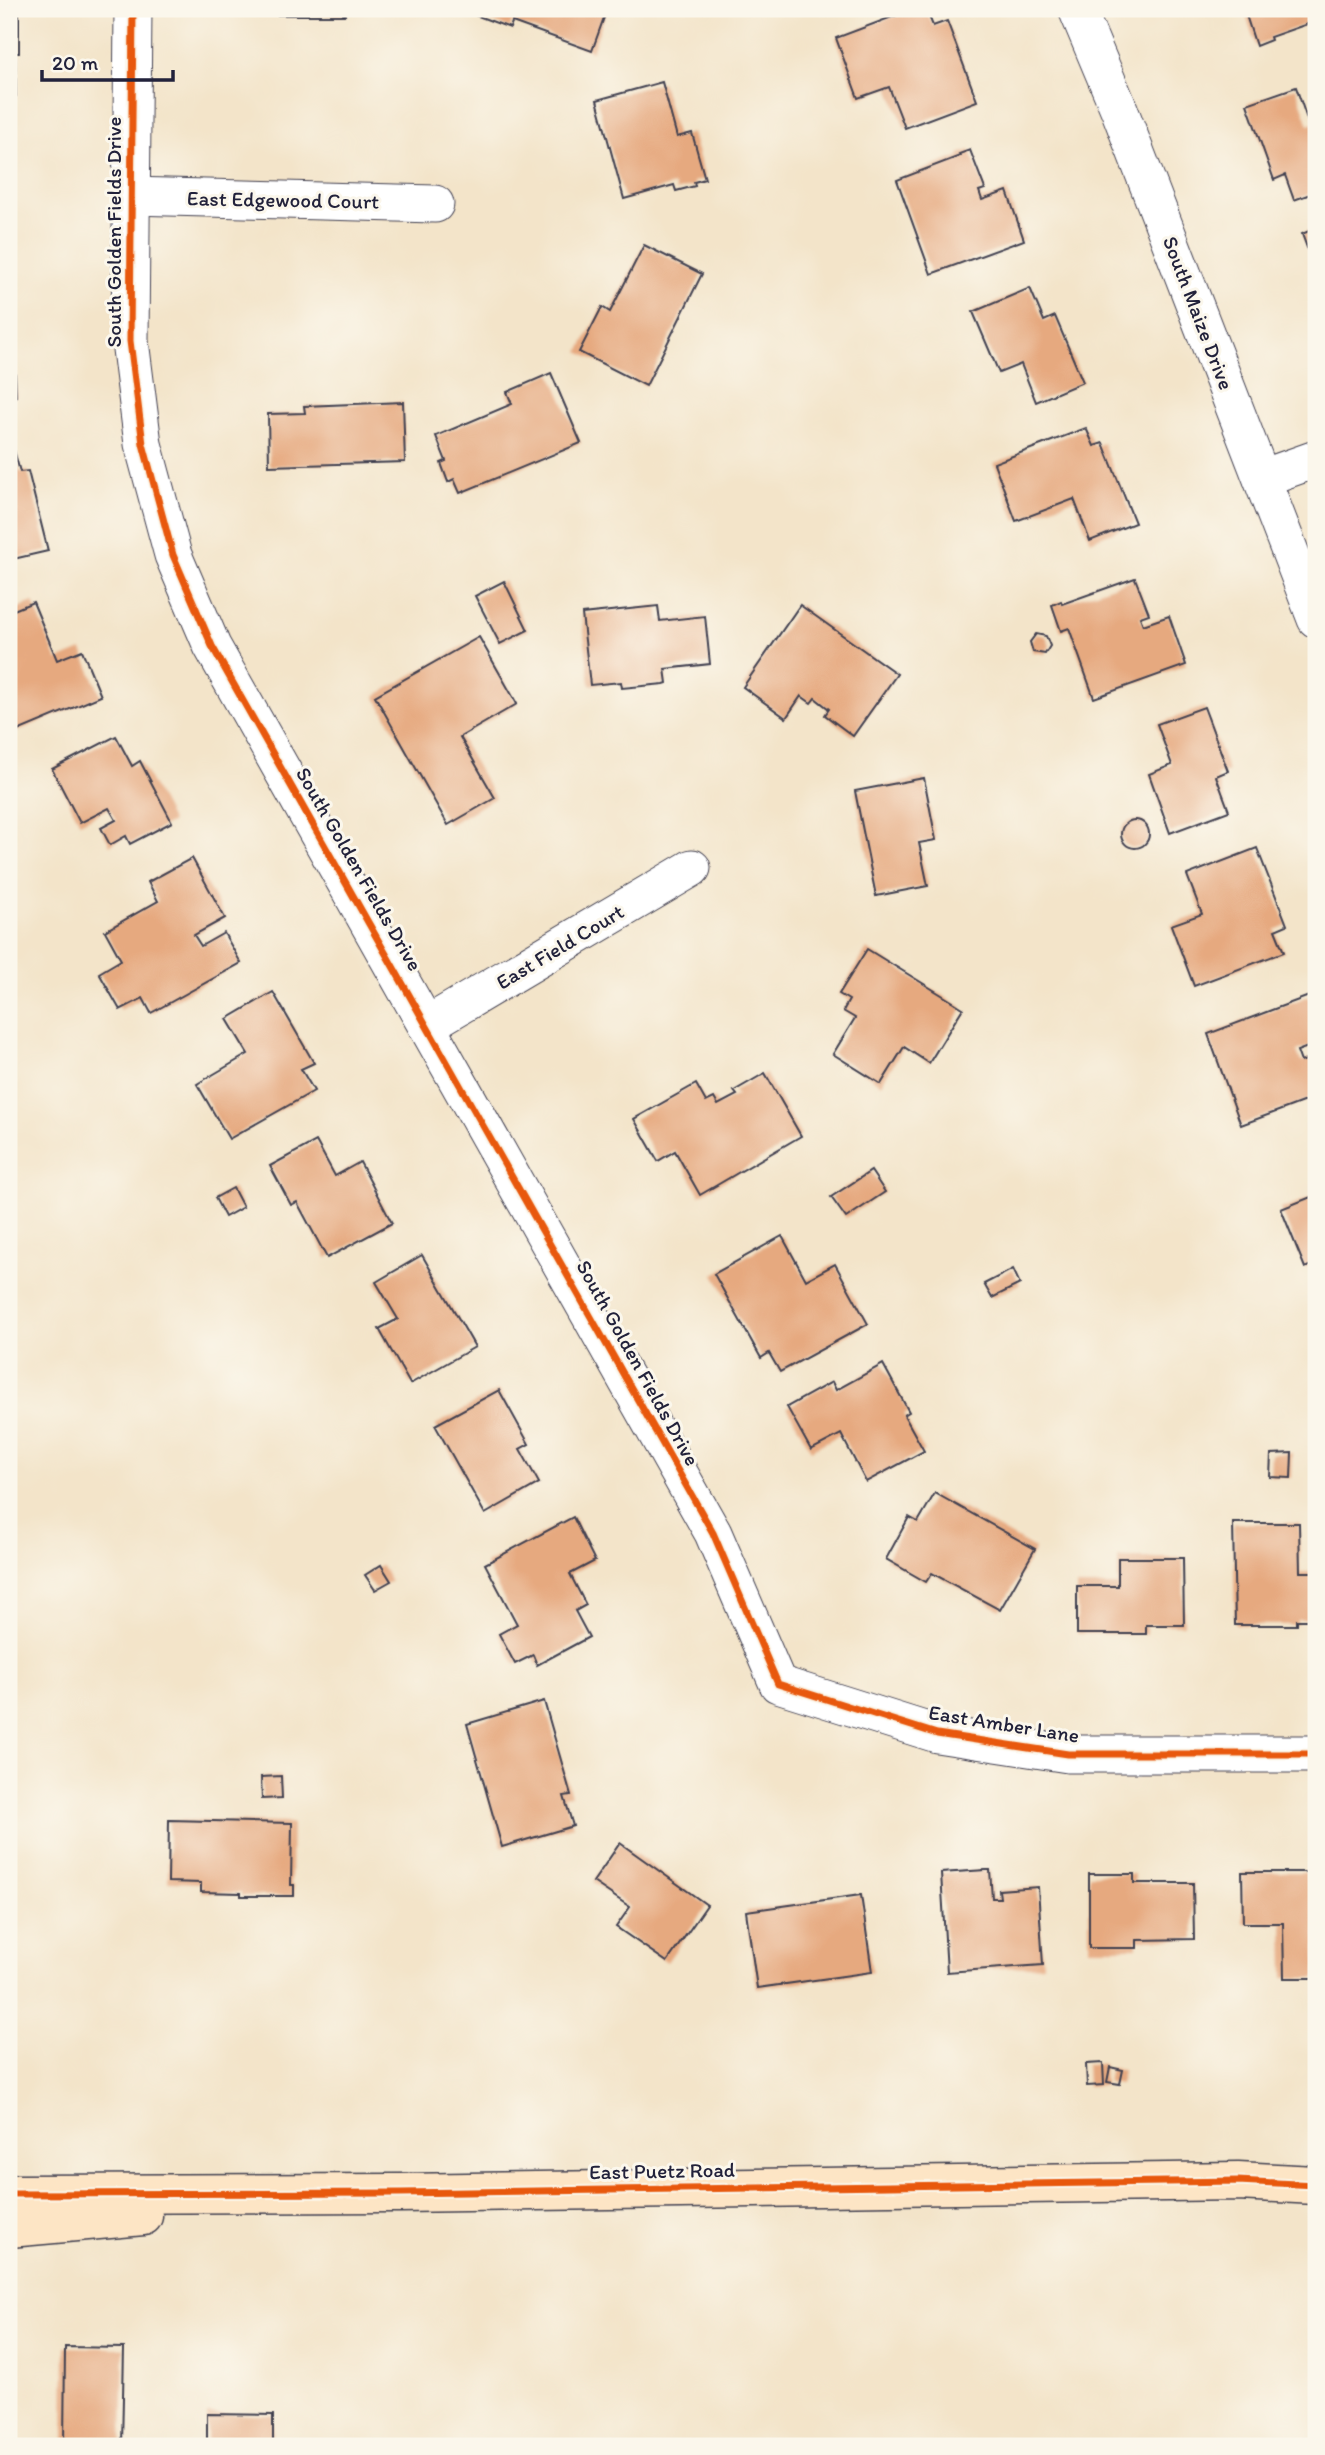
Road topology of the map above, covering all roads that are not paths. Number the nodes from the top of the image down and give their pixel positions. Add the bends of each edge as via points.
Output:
1 (133, 9) edge
2 (1077, 9) edge
3 (130, 196) junction
4 (435, 204) dead end
5 (1316, 459) edge
6 (1262, 478) junction
7 (1316, 619) edge
8 (692, 868) dead end
9 (428, 1026) junction
10 (778, 1684) joint
11 (1316, 1754) edge
12 (1316, 2185) edge
13 (400, 2193) junction
14 (9, 2194) edge
15 (9, 2228) edge

1 - 3 street, South Golden Fields Drive
2 - 6 street, South Maize Drive
3 - 4 street, East Edgewood Court
3 - 9 street, South Golden Fields Drive via 130,341 143,444 173,555 212,646
5 - 6 street
6 - 7 street, South Maize Drive
8 - 9 street, East Field Court
9 - 10 street, South Golden Fields Drive via 713,1532
10 - 11 street, East Amber Lane via 937,1734 1068,1754
12 - 13 street, East Puetz Road via 1238,2181
13 - 14 street, East Puetz Road
13 - 15 street, East Puetz Road

